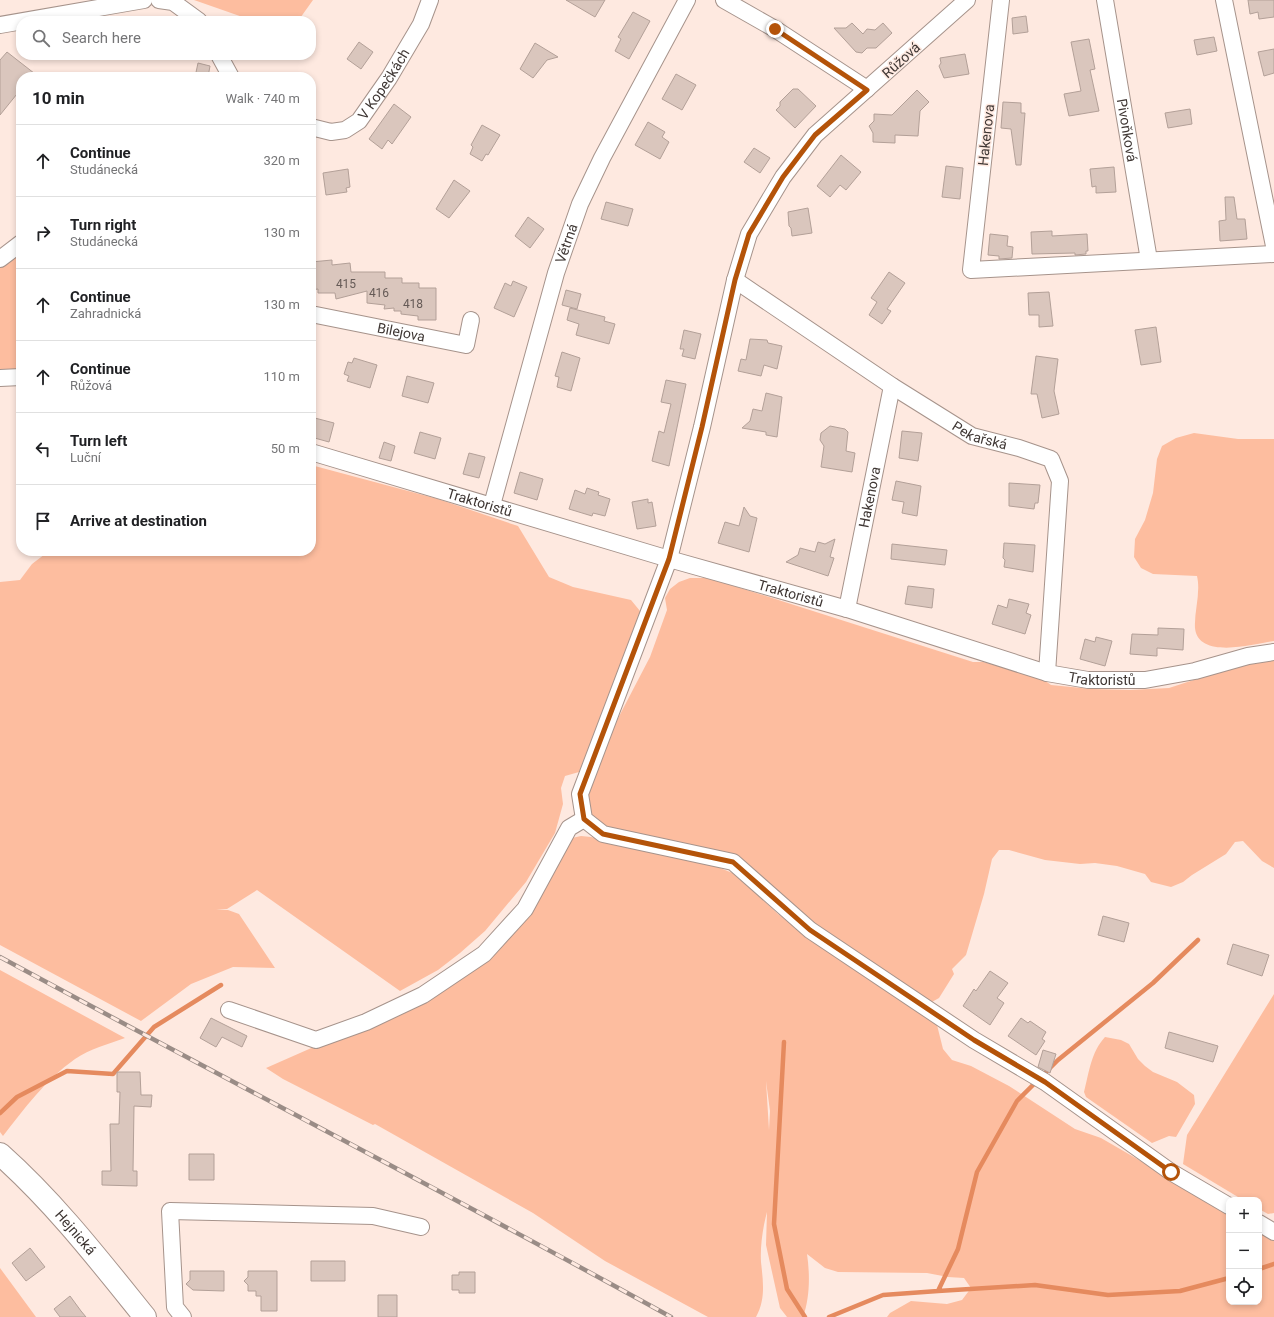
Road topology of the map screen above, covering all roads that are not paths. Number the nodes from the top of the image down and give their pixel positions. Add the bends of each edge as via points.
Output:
1 (144, 0) edge
2 (159, 0) edge
3 (430, 0) edge
4 (687, 0) edge
5 (724, 0) edge
6 (967, 0) edge
7 (1001, 0) edge
8 (1105, 0) edge
9 (1224, 0) edge
10 (48, 16) edge
11 (192, 16) edge
12 (16, 21) edge
13 (0, 24) edge
14 (222, 60) edge
15 (228, 72) edge
16 (867, 90) junction
17 (316, 129) edge
18 (1274, 246) edge
19 (16, 247) edge
20 (1274, 254) edge
21 (0, 259) edge
22 (1149, 260) junction
23 (735, 280) junction
24 (316, 315) edge
25 (471, 320) dead end
26 (16, 377) edge
27 (0, 378) edge
28 (892, 386) junction
29 (316, 453) edge
30 (492, 505) junction
31 (669, 559) junction
32 (847, 609) junction
33 (1274, 652) edge
34 (1047, 673) junction
35 (584, 819) junction
36 (229, 1010) dead end
37 (0, 1154) edge
38 (1226, 1204) edge
39 (1262, 1225) edge
40 (421, 1227) dead end
41 (1274, 1232) edge
42 (145, 1317) edge
43 (182, 1317) edge

1 - 10 street
2 - 11 street via 173,2
3 - 17 street, V Kopečkách via 421,24 389,78 359,121 345,130 331,132
4 - 30 street, Větrná via 580,204 556,274
5 - 16 street via 775,29
6 - 16 street, Růžová
7 - 22 street, Hakenova via 972,270
8 - 22 street, Pivoňková
9 - 18 street
12 - 13 street
14 - 15 street
16 - 23 street, Růžová via 815,135 783,177 749,234
19 - 21 street
20 - 22 street
23 - 28 street, Pekařská
23 - 31 street, Růžová
24 - 25 street, Bilejova via 466,345
26 - 27 street
28 - 32 street, Hakenova
28 - 34 street, Pekařská via 972,436 1051,460 1060,481
29 - 30 street, Traktoristů
30 - 31 street, Traktoristů
31 - 32 street, Traktoristů
31 - 35 street, Růžová via 580,794
32 - 34 street, Traktoristů
33 - 34 street, Traktoristů via 1145,680 1088,680
35 - 36 street via 569,828 525,908 484,954 423,995 366,1022 316,1040
35 - 38 street via 603,834 733,862 810,930 974,1040 1045,1082 1171,1172
37 - 42 main road, Hejnická via 27,1178 69,1224
39 - 41 street
40 - 43 street via 373,1216 170,1211 175,1307

